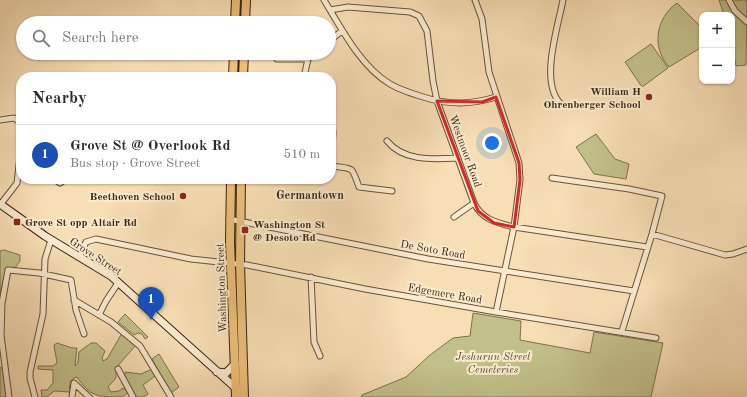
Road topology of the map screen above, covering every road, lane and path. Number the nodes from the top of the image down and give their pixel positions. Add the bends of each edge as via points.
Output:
1 (236, 0) edge
2 (246, 0) edge
3 (324, 0) edge
4 (475, 0) edge
5 (563, 0) edge
6 (729, 0) edge
7 (330, 10) junction
8 (235, 16) edge
9 (245, 16) edge
10 (333, 16) edge
11 (336, 20) edge
12 (747, 22) edge
13 (342, 31) junction
14 (336, 36) edge
15 (234, 60) edge
16 (244, 60) edge
17 (308, 60) edge
18 (233, 72) edge
19 (243, 72) edge
20 (305, 72) edge
21 (496, 97) junction
22 (438, 101) junction
23 (561, 104) dead end
24 (16, 119) edge
25 (0, 120) edge
26 (387, 141) dead end
27 (458, 158) junction
28 (336, 167) edge
29 (552, 178) dead end
30 (16, 184) edge
31 (231, 184) edge
32 (241, 184) edge
33 (392, 191) dead end
34 (0, 204) edge
35 (474, 204) junction
36 (454, 217) dead end
37 (229, 219) junction
38 (240, 221) junction
39 (514, 227) junction
40 (652, 234) junction
41 (51, 240) junction
42 (647, 247) junction
43 (747, 249) edge
44 (80, 256) junction
45 (231, 263) junction
46 (240, 264) junction
47 (504, 270) junction
48 (43, 274) junction
49 (311, 277) junction
50 (118, 283) junction
51 (634, 291) junction
52 (74, 300) junction
53 (1, 303) edge
54 (496, 312) junction
55 (99, 315) junction
56 (622, 331) junction
57 (84, 334) dead end
58 (0, 335) edge
59 (656, 338) dead end
60 (320, 356) dead end
61 (235, 364) junction
62 (118, 369) dead end
63 (217, 372) junction
64 (236, 388) junction
65 (9, 397) edge
66 (35, 397) edge
67 (72, 397) edge
68 (90, 397) edge
69 (133, 397) edge
70 (171, 397) edge
71 (243, 397) edge

1 - 8 main road
2 - 9 main road
3 - 7 street
4 - 21 street via 482,19 489,72
5 - 23 street via 551,74 555,98
6 - 12 street via 735,11
7 - 10 street
7 - 22 street, Westmoor Road via 348,6 410,12 419,16 427,31
11 - 13 street
13 - 14 street
13 - 22 street via 360,56 388,83 410,94
15 - 18 main road
16 - 19 main road
17 - 20 street
21 - 22 street via 482,102 461,104
21 - 39 street via 519,163 520,180
22 - 27 street, Westmoor Road
24 - 25 street
26 - 27 street via 394,149 412,156 425,159
27 - 35 street, Westmoor Road
28 - 33 street via 351,169 355,173 359,187
29 - 40 street via 662,196
30 - 34 street
31 - 37 main road, Washington Street
32 - 38 main road, Washington Street
34 - 41 main road, Grove Street
35 - 36 street
35 - 39 street, Westmoor Road via 478,211 494,222
37 - 38 street, De Soto Road
37 - 45 main road, Washington Street
38 - 46 main road, Washington Street
38 - 47 street, De Soto Road via 428,259
39 - 42 street, Westmoor Road
39 - 47 street
40 - 42 street
40 - 43 street via 725,255
41 - 44 main road, Grove Street
41 - 48 street via 45,255
42 - 51 street
44 - 45 street, Edgemere Road via 86,242 94,239 185,258
44 - 50 main road, Grove Street
45 - 46 street, Edgemere Road
45 - 61 main road, Washington Street
46 - 49 street, Edgemere Road
46 - 71 main road, Washington Street
47 - 51 street, De Soto Road
47 - 54 street
48 - 52 street via 71,280
48 - 53 street via 8,270
48 - 66 street via 43,314 30,372
49 - 54 street, Edgemere Road
49 - 60 street via 314,342
50 - 55 street
50 - 63 main road, Grove Street
51 - 56 street
52 - 55 street
52 - 57 street
53 - 58 street
54 - 56 street, Edgemere Road
55 - 70 street via 142,348
56 - 59 street, Edgemere Road
58 - 65 street
61 - 63 main road via 226,373
61 - 64 main road, Washington Street
62 - 69 street
63 - 64 main road, Grove Street
64 - 71 main road, Washington Street
67 - 68 street via 74,384

